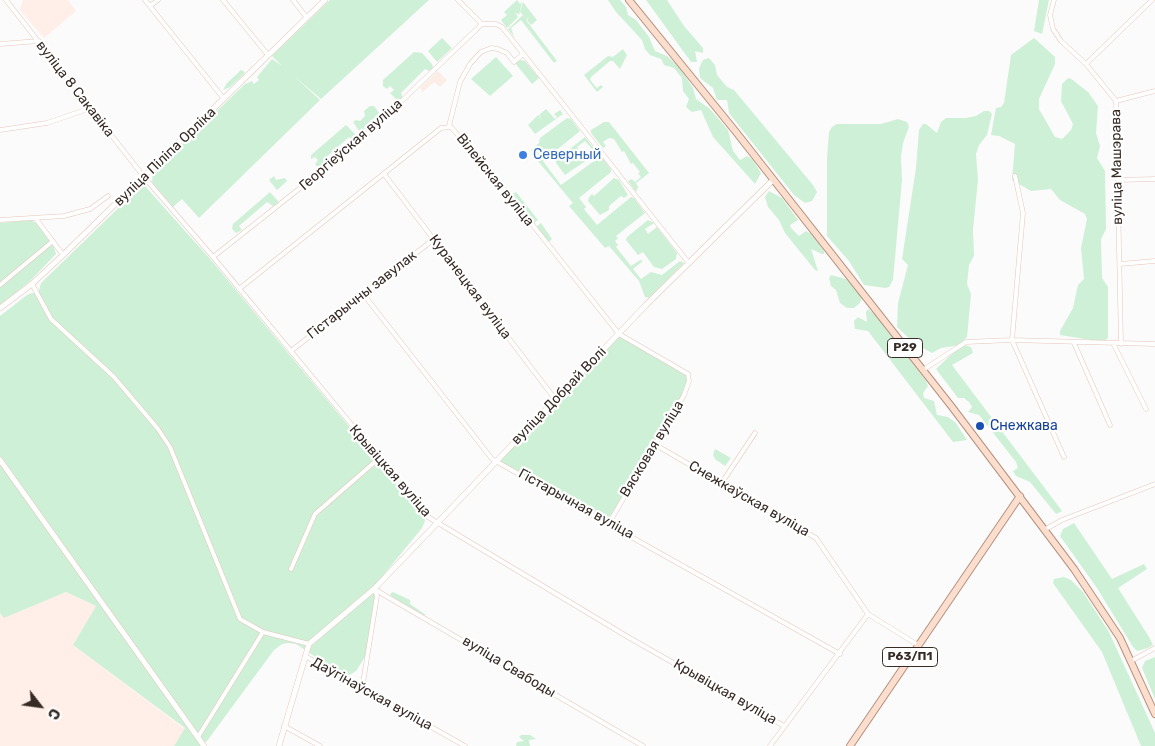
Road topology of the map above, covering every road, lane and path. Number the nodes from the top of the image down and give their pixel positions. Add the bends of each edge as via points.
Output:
1 (6, 0) edge
2 (145, 0) edge
3 (158, 0) edge
4 (223, 0) edge
5 (292, 0) edge
6 (325, 0) edge
7 (458, 0) edge
8 (629, 0) edge
9 (1054, 0) edge
10 (1152, 0) edge
11 (150, 6) junction
12 (306, 18) junction
13 (482, 24) junction
14 (39, 41) junction
15 (0, 44) edge
16 (523, 54) junction
17 (268, 55) junction
18 (1086, 64) junction
19 (1155, 91) edge
20 (224, 99) junction
21 (1116, 101) junction
22 (91, 108) junction
23 (448, 126) junction
24 (0, 130) edge
25 (384, 174) junction
26 (1015, 176) dead end
27 (144, 177) junction
28 (1155, 179) edge
29 (773, 180) junction
30 (1118, 180) junction
31 (108, 196) dead end
32 (36, 219) junction
33 (0, 220) edge
34 (434, 239) junction
35 (53, 242) junction
36 (63, 255) junction
37 (213, 257) junction
38 (1155, 260) edge
39 (688, 262) junction
40 (1120, 264) junction
41 (32, 284) junction
42 (0, 285) edge
43 (239, 289) junction
44 (364, 295) junction
45 (0, 308) edge
46 (618, 334) junction
47 (1012, 340) junction
48 (1074, 343) junction
49 (1121, 344) junction
50 (1155, 344) edge
51 (1114, 345) junction
52 (291, 351) junction
53 (922, 370) junction
54 (688, 374) joint
55 (554, 400) junction
56 (1146, 409) dead end
57 (1110, 425) dead end
58 (755, 432) dead end
59 (654, 444) junction
60 (1064, 457) dead end
61 (0, 460) edge
62 (380, 460) junction
63 (497, 461) junction
64 (722, 484) junction
65 (1155, 484) edge
66 (1020, 496) junction
67 (436, 523) junction
68 (609, 523) junction
69 (1044, 530) junction
70 (291, 570) dead end
71 (374, 589) junction
72 (868, 614) junction
73 (263, 632) junction
74 (309, 644) junction
75 (918, 645) junction
76 (1155, 648) edge
77 (840, 654) junction
78 (305, 656) junction
79 (1131, 661) junction
80 (362, 689) junction
81 (1155, 714) edge
82 (284, 726) junction
83 (784, 726) junction
84 (198, 737) junction
85 (204, 746) edge
86 (279, 746) edge
87 (320, 746) edge
88 (465, 746) edge
89 (643, 746) edge
90 (770, 746) edge
91 (850, 746) edge

1 - 14 street, вуліца 8 Сакавіка
2 - 11 street
3 - 11 street
4 - 17 street
5 - 12 street
6 - 12 street, вуліца Піліпа Орліка
7 - 13 street
8 - 29 main road, Р29
9 - 18 street, вуліца Машэрава via 1050,15 1053,28 1061,41
10 - 18 street
11 - 20 street
12 - 17 street, вуліца Піліпа Орліка
13 - 16 street via 500,26
13 - 37 street, Георгіеўская вуліца via 362,139
14 - 15 street
14 - 22 street, вуліца 8 Сакавіка
16 - 23 street via 514,62 507,53 498,49 480,52 460,82
16 - 39 street
17 - 20 street, вуліца Піліпа Орліка
18 - 21 street, вуліца Машэрава
19 - 21 street
20 - 27 street, вуліца Піліпа Орліка
21 - 30 street, вуліца Машэрава
22 - 24 street via 47,123
22 - 27 street, вуліца 8 Сакавіка
23 - 25 street, Вілейская вуліца via 441,128
23 - 46 street, Вілейская вуліца via 456,130
25 - 34 street, Куранецкая вуліца
25 - 43 street, Вілейская вуліца
26 - 47 street via 1023,213
27 - 36 street, вуліца Піліпа Орліка
27 - 37 street, Крывіцкая вуліца
28 - 30 street
29 - 39 street, вуліца Добрай Волі
29 - 53 main road, Р29
30 - 40 street, вуліца Машэрава
31 - 32 street via 90,209
32 - 33 street
32 - 35 street
34 - 44 street, Гістарычны завулак
34 - 55 street, Куранецкая вуліца
35 - 36 street
35 - 42 street
36 - 41 street, вуліца Піліпа Орліка
37 - 43 street, Крывіцкая вуліца
38 - 40 street
39 - 46 street, вуліца Добрай Волі
40 - 49 street, вуліца Машэрава
41 - 45 street, вуліца Піліпа Орліка
41 - 73 street via 51,319 95,357 170,447 240,618
43 - 52 street, Крывіцкая вуліца
44 - 52 street, Гістарычны завулак
44 - 63 street, Гістарычная вуліца via 492,459
46 - 54 street, Вілейская вуліца
46 - 55 street, вуліца Добрай Волі
47 - 48 street
47 - 53 street via 966,342
47 - 60 street
48 - 51 street
48 - 57 street
49 - 50 street
49 - 51 street
51 - 56 street
52 - 62 street, Крывіцкая вуліца
53 - 66 main road, Р29
54 - 59 street, Вясковая вуліца via 684,395
55 - 63 street, вуліца Добрай Волі
58 - 64 street
59 - 64 street, Снежкаўская вуліца
59 - 68 street, Вясковая вуліца
61 - 84 street
62 - 67 street, Крывіцкая вуліца
62 - 70 street via 315,514
63 - 67 street, вуліца Добрай Волі
63 - 68 street, Гістарычная вуліца
64 - 72 street, Снежкаўская вуліца via 816,538
65 - 69 street
66 - 69 main road, Р29
66 - 75 main road, Р63/П1
67 - 71 street, вуліца Добрай Волі
67 - 83 street, Крывіцкая вуліца
68 - 77 street, Гістарычная вуліца
69 - 79 main road, Р29 via 1100,606
71 - 74 street, вуліца Добрай Волі
71 - 80 street via 377,596
71 - 89 street, вуліца Свабоды
72 - 75 street
72 - 77 street
73 - 74 street
73 - 84 street
74 - 78 street
75 - 91 main road, Р63/П1
76 - 79 street
77 - 83 street
78 - 80 street, Даўгінаўская вуліца
78 - 82 street
79 - 81 main road, Р29
80 - 88 street, Даўгінаўская вуліца
82 - 86 street
82 - 87 street
83 - 90 street
84 - 85 street

